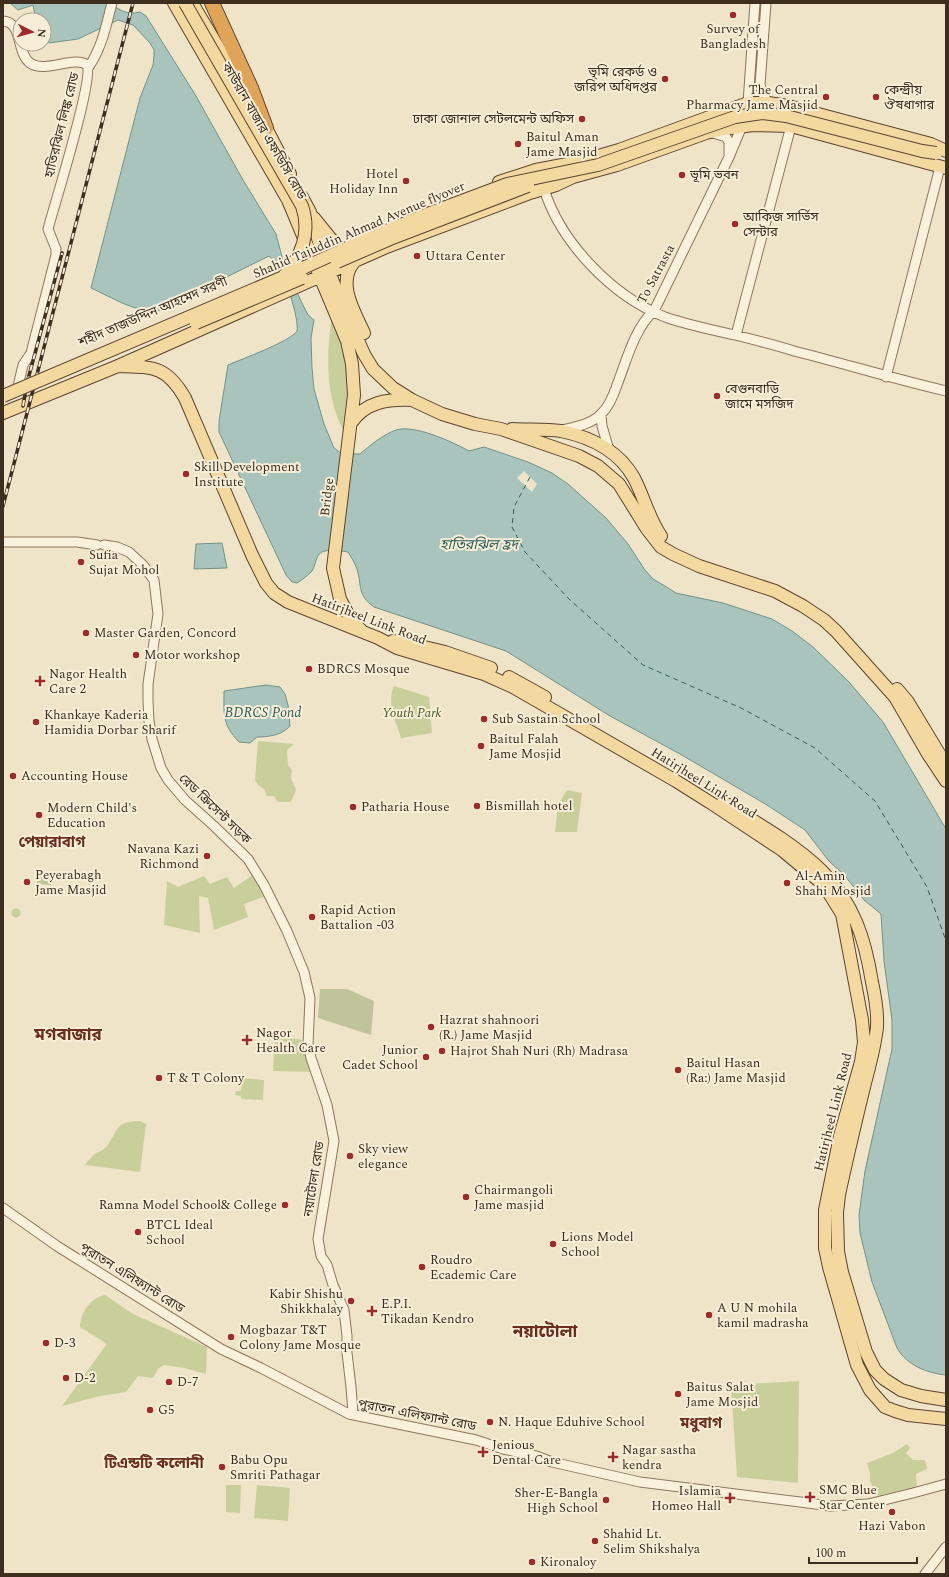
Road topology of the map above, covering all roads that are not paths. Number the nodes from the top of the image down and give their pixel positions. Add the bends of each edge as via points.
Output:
1 (112, 3) edge
2 (174, 3) edge
3 (185, 3) edge
4 (192, 3) edge
5 (212, 3) edge
6 (755, 3) edge
7 (766, 3) edge
8 (3, 21) edge
9 (88, 68) junction
10 (748, 103) junction
11 (768, 103) junction
12 (725, 110) junction
13 (761, 125) junction
14 (742, 126) junction
15 (786, 126) junction
16 (266, 128) junction
17 (728, 128) junction
18 (710, 132) junction
19 (942, 152) edge
20 (729, 157) junction
21 (943, 168) edge
22 (573, 177) junction
23 (544, 189) junction
24 (310, 212) junction
25 (297, 220) junction
26 (340, 247) junction
27 (318, 257) junction
28 (354, 262) junction
29 (325, 274) junction
30 (279, 275) junction
31 (273, 294) junction
32 (636, 301) junction
33 (654, 311) junction
34 (642, 325) junction
35 (736, 335) junction
36 (118, 366) junction
37 (886, 377) junction
38 (385, 379) junction
39 (11, 389) edge
40 (946, 391) edge
41 (3, 396) edge
42 (412, 400) junction
43 (3, 404) edge
44 (18, 407) junction
45 (3, 413) edge
46 (601, 415) junction
47 (351, 424) junction
48 (500, 429) junction
49 (560, 431) junction
50 (609, 450) junction
51 (3, 542) edge
52 (334, 559) joint
53 (691, 560) junction
54 (372, 636) junction
55 (946, 765) edge
56 (946, 781) edge
57 (248, 859) joint
58 (842, 914) junction
59 (875, 1040) junction
60 (3, 1208) edge
61 (946, 1400) edge
62 (359, 1416) junction
63 (946, 1419) edge
64 (946, 1484) edge
65 (946, 1547) edge
66 (926, 1574) edge

1 - 9 street via 97,54
2 - 25 main road, কাউরান বাজার এফডিসি রোড via 288,200
3 - 30 main road, bridge via 302,206 306,223 302,248 298,257
4 - 16 main road, কাউরান বাজার এফডিসি রোড
5 - 16 highway via 251,88
6 - 10 street
7 - 11 street via 760,85
8 - 9 street, হাতিরঝিল লিঙ্ক রোড via 14,26 25,58 34,65 82,62
9 - 39 street, হাতিরঝিল লিঙ্ক রোড via 83,102 48,230 56,255 31,353
10 - 11 main road, শহীদ তাজউদ্দিন আহমেদ সরণী
10 - 12 main road, শহীদ তাজউদ্দিন আহমেদ সরণী
10 - 13 main road via 750,118
10 - 14 main road
11 - 15 main road
11 - 19 main road, শহীদ তাজউদ্দিন আহমেদ সরণী via 803,109 931,144
12 - 17 main road
12 - 26 main road, শহীদ তাজউদ্দিন আহমেদ সরণী via 639,144 598,157 508,178
13 - 14 main road
13 - 15 main road
14 - 17 main road
14 - 20 street, To Satrasta
15 - 21 main road
15 - 35 street via 786,143
16 - 24 main road, কাউরান বাজার এফডিসি রোড
17 - 18 main road
18 - 20 street via 726,137 730,146
18 - 22 main road via 616,165
19 - 30 main road, Shahid Tajuddin Ahmad Avenue flyover, bridge via 922,151 786,116 762,113 746,115 598,165 507,184
20 - 33 street, To Satrasta
21 - 37 street
22 - 23 main road
22 - 31 main road, Shahid Tajuddin Ahmad Avenue flyover, bridge via 521,188 397,236
23 - 28 main road via 384,248
23 - 32 street via 554,214 569,239 593,267 616,288
24 - 26 main road
24 - 27 main road, কাউরান বাজার এফডিসি রোড
25 - 27 main road, কাউরান বাজার এফডিসি রোড
25 - 30 main road via 298,248 295,257
26 - 27 main road, শহীদ তাজউদ্দিন আহমেদ সরণী
27 - 29 main road, কাউরান বাজার এফডিসি রোড
27 - 30 main road, শহীদ তাজউদ্দিন আহমেদ সরণী
28 - 29 main road
28 - 38 main road via 347,276 347,291
29 - 31 main road
29 - 38 main road via 338,295 366,358 373,369
29 - 47 main road via 350,348 354,382
30 - 39 main road, শহীদ তাজউদ্দিন আহমেদ সরণী via 112,343
30 - 41 main road, Shahid Tajuddin Ahmad Avenue flyover, bridge
31 - 36 main road
31 - 43 main road, Shahid Tajuddin Ahmad Avenue flyover, bridge
32 - 33 street
32 - 34 street via 641,312
33 - 34 street, To Satrasta
33 - 35 street via 678,321
34 - 46 street, To Satrasta via 613,395
35 - 37 street
36 - 44 main road
36 - 54 main road, Hatirjheel Link Road via 158,370 165,373 179,387 252,555 272,592 288,602
37 - 40 street
38 - 42 main road
39 - 44 main road
42 - 47 main road via 374,404 361,411
42 - 48 main road via 456,419
44 - 45 main road
46 - 49 street via 590,422
46 - 50 street
47 - 52 main road, Bridge
48 - 49 main road
48 - 53 main road via 579,456 598,466 619,484 650,534 661,546
49 - 50 main road via 589,440
50 - 53 main road via 622,461 634,478 653,523 662,537
51 - 57 street, রেড ক্রিসেন্ট সড়ক via 76,542 117,547 135,557 154,580 158,614 148,701 156,754 168,780 185,800
52 - 54 main road, Hatirjheel Link Road via 340,599 351,620
53 - 55 main road via 774,586 838,625 904,696
53 - 56 main road via 718,574 775,591 830,625 895,697
54 - 58 main road, Hatirjheel Link Road via 408,652 484,674 513,687 676,781 760,834 805,868 824,885
54 - 59 main road via 445,652 488,666 527,685 797,849 829,879 855,916 866,951 875,999
57 - 62 street, নয়াটোলা রোড via 290,936 304,972 310,998 308,1045 327,1105 334,1141 318,1239 321,1256 344,1310 353,1413
58 - 59 main road via 851,934
58 - 63 main road, Hatirjheel Link Road via 864,1042 861,1062 840,1136 825,1210 825,1248 857,1365 870,1390 884,1406 895,1412
59 - 61 main road via 839,1195 838,1252 866,1352 875,1370 901,1390
60 - 62 street, পুরাতন এলিফ্যান্ট রোড via 57,1246 221,1349 349,1414
62 - 64 street, পুরাতন এলিফ্যান্ট রোড via 476,1440 503,1449 640,1482 830,1506 868,1504
65 - 66 street

